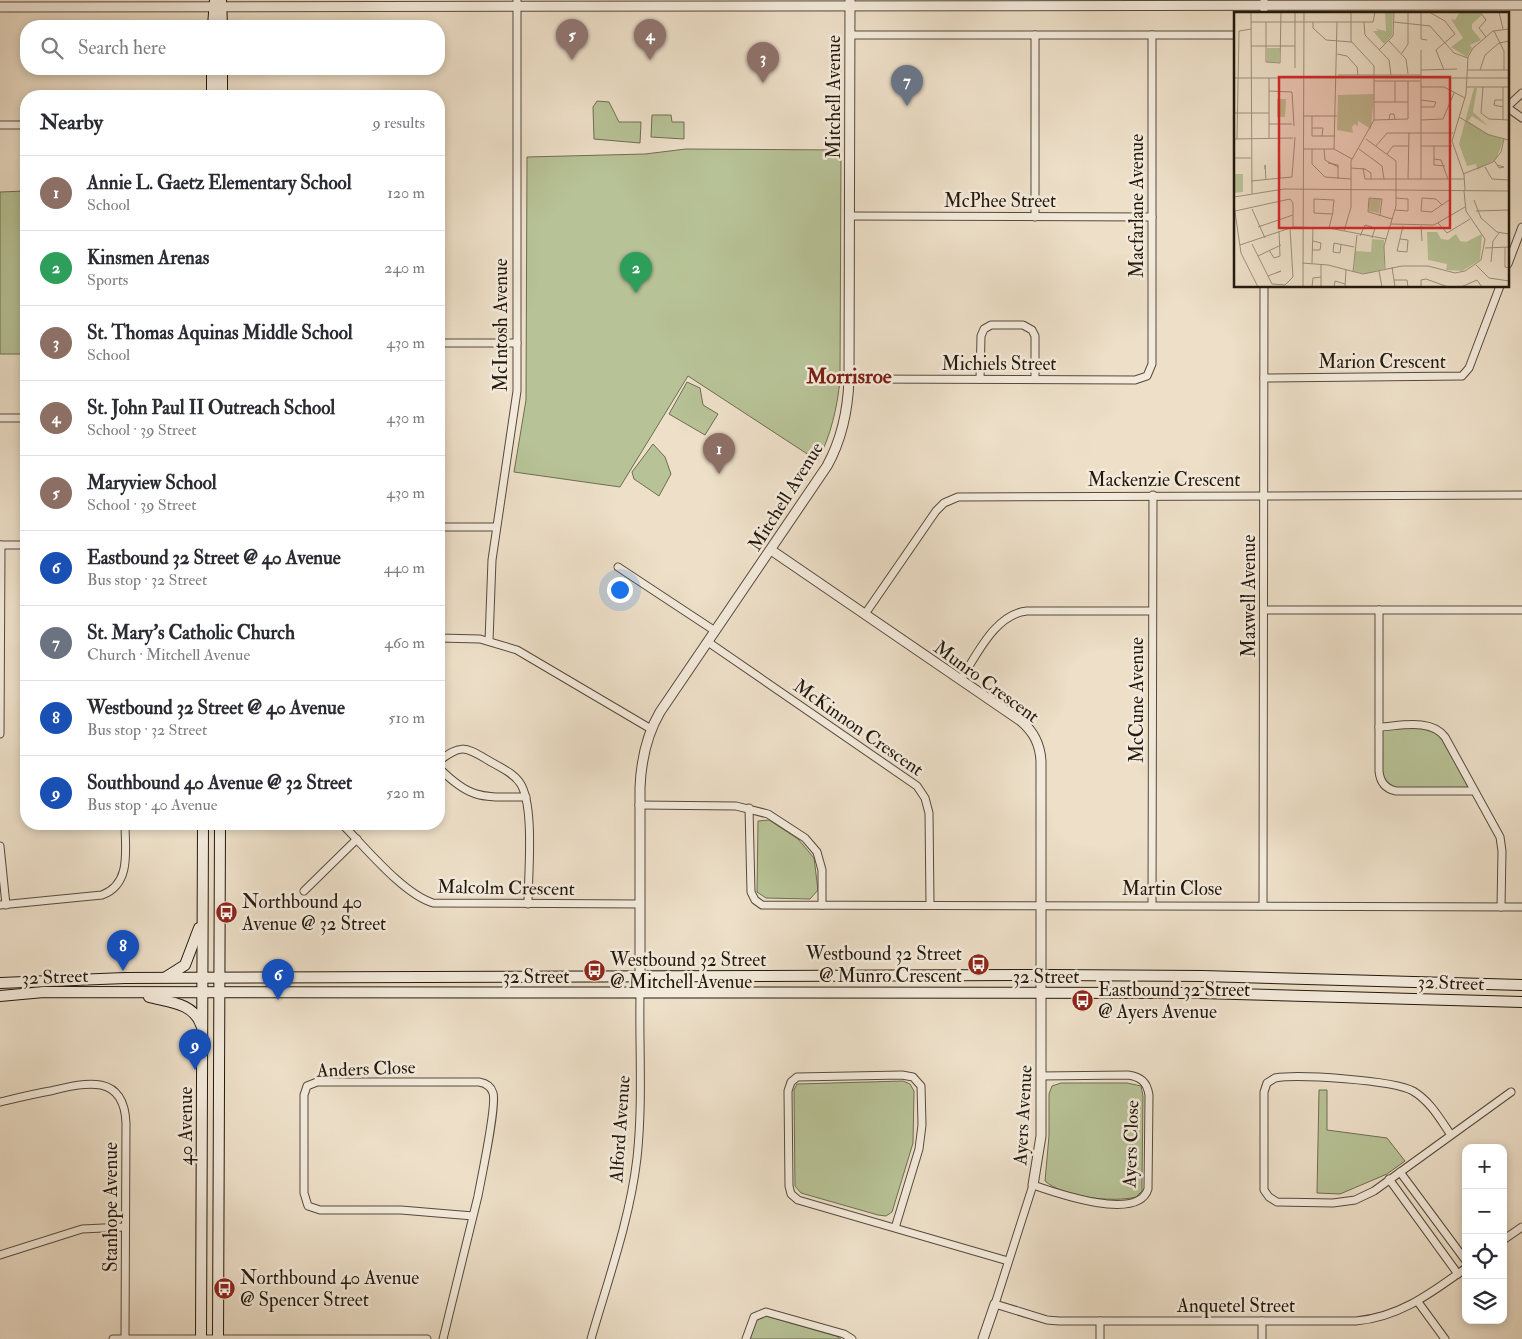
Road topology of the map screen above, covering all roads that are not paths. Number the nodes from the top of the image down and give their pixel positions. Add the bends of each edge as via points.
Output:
1 (517, 3) edge
2 (850, 3) edge
3 (218, 4) edge
4 (1522, 5) edge
5 (0, 7) edge
6 (1264, 7) edge
7 (214, 20) edge
8 (221, 20) edge
9 (850, 35) junction
10 (1035, 35) junction
11 (1152, 35) junction
12 (1234, 35) edge
13 (212, 75) edge
14 (222, 75) edge
15 (212, 90) edge
16 (222, 90) edge
17 (1522, 93) edge
18 (1510, 105) edge
19 (1510, 109) edge
20 (1522, 118) edge
21 (0, 125) edge
22 (20, 125) edge
23 (849, 216) junction
24 (1035, 216) junction
25 (1152, 217) junction
26 (1522, 227) edge
27 (1510, 259) edge
28 (1264, 288) edge
29 (1499, 288) edge
30 (517, 343) junction
31 (445, 344) edge
32 (1147, 376) joint
33 (1264, 378) junction
34 (1035, 379) junction
35 (849, 380) junction
36 (980, 380) junction
37 (0, 418) edge
38 (20, 418) edge
39 (1153, 495) junction
40 (1522, 495) edge
41 (1264, 496) junction
42 (445, 527) edge
43 (496, 527) junction
44 (1, 545) edge
45 (20, 545) edge
46 (771, 550) junction
47 (618, 567) dead end
48 (1264, 610) junction
49 (1378, 610) junction
50 (1522, 610) edge
51 (1152, 611) junction
52 (865, 614) junction
53 (716, 630) junction
54 (445, 638) edge
55 (490, 641) junction
56 (708, 642) junction
57 (0, 666) edge
58 (961, 679) junction
59 (1379, 727) junction
60 (651, 729) junction
61 (0, 734) edge
62 (445, 757) edge
63 (445, 774) edge
64 (1474, 791) junction
65 (526, 797) junction
66 (639, 805) junction
67 (749, 808) junction
68 (126, 830) edge
69 (204, 830) edge
70 (220, 830) edge
71 (348, 830) edge
72 (357, 839) junction
73 (0, 846) edge
74 (304, 891) dead end
75 (528, 904) junction
76 (639, 904) junction
77 (930, 904) junction
78 (1041, 904) junction
79 (1152, 904) junction
80 (3, 905) edge
81 (822, 905) junction
82 (1264, 905) junction
83 (1502, 907) junction
84 (1522, 907) edge
85 (202, 910) junction
86 (1041, 975) junction
87 (639, 976) junction
88 (163, 978) junction
89 (203, 978) junction
90 (219, 978) junction
91 (0, 983) edge
92 (1522, 985) edge
93 (131, 993) junction
94 (203, 993) junction
95 (219, 993) junction
96 (640, 993) junction
97 (1041, 993) junction
98 (0, 996) edge
99 (1522, 1002) edge
100 (202, 1030) junction
101 (1041, 1076) junction
102 (1511, 1092) dead end
103 (0, 1102) edge
104 (1451, 1135) junction
105 (1400, 1172) junction
106 (1389, 1179) junction
107 (1033, 1185) junction
108 (473, 1216) junction
109 (1433, 1217) junction
110 (1422, 1226) junction
111 (1522, 1226) edge
112 (125, 1227) junction
113 (895, 1228) junction
114 (1507, 1237) edge
115 (0, 1255) edge
116 (1462, 1256) edge
117 (1008, 1262) junction
118 (1462, 1271) edge
119 (1458, 1274) junction
120 (1418, 1302) junction
121 (995, 1304) junction
122 (1100, 1321) junction
123 (1262, 1321) junction
124 (125, 1338) junction
125 (218, 1338) edge
126 (299, 1338) edge
127 (113, 1339) edge
128 (201, 1339) edge
129 (427, 1339) edge
130 (442, 1339) edge
131 (591, 1339) edge
132 (746, 1339) edge
133 (852, 1339) edge
134 (983, 1339) edge
135 (1100, 1339) edge
136 (1262, 1339) edge
137 (1445, 1339) edge

1 - 2 street
1 - 3 street
1 - 30 street, McIntosh Avenue
2 - 6 street
2 - 9 street, Mitchell Avenue
3 - 5 street
3 - 7 main road
3 - 8 main road
4 - 6 street
9 - 10 street
9 - 23 street, Mitchell Avenue
10 - 11 street
10 - 24 street
11 - 12 street
11 - 25 street, Macfarlane Avenue
13 - 15 main road
14 - 16 main road
17 - 18 street
19 - 20 street
21 - 22 street
23 - 24 street, McPhee Street
23 - 35 street, Mitchell Avenue
24 - 25 street, McPhee Street
25 - 32 street, Macfarlane Avenue via 1152,364
26 - 27 street
28 - 33 street, Maxwell Avenue
29 - 33 street, Marion Crescent via 1469,368 1462,376
30 - 31 street
30 - 43 street, McIntosh Avenue via 516,404
32 - 34 street, Michiels Street via 1135,380
33 - 41 street, Maxwell Avenue
34 - 36 street, Michiels Street
34 - 36 street via 1034,332 1026,326 991,325 982,331
35 - 36 street, Michiels Street
35 - 46 street, Mitchell Avenue via 846,413 836,448
37 - 38 street
39 - 41 street, Mackenzie Crescent
39 - 51 street, McCune Avenue
39 - 52 street, Mackenzie Crescent via 971,496 951,500 936,511
40 - 41 street, Mackenzie Crescent
41 - 48 street, Maxwell Avenue
42 - 43 street
43 - 55 street, McIntosh Avenue via 491,573
44 - 45 street
44 - 57 street
46 - 52 street, Munro Crescent
46 - 53 street, Mitchell Avenue
47 - 53 street
48 - 49 street
48 - 82 street, Maxwell Avenue
49 - 50 street
49 - 59 street
51 - 58 street via 1016,613 997,627
51 - 79 street, McCune Avenue
52 - 58 street, Munro Crescent
53 - 56 street, Mitchell Avenue
54 - 55 street
55 - 60 street via 526,655
56 - 60 street, Mitchell Avenue
56 - 77 street, McKinnon Crescent via 917,786 929,813
57 - 61 street
58 - 78 street, Munro Crescent via 1028,726 1038,744 1041,761
59 - 64 street via 1430,725 1439,729
59 - 64 street via 1379,775 1386,787 1396,791
60 - 66 street, Mitchell Avenue via 642,762
62 - 65 street via 456,749 468,749 516,778
63 - 65 street via 460,788 476,795
64 - 83 street via 1500,837
65 - 75 street
66 - 67 street
66 - 76 street, Mitchell Avenue
67 - 81 street via 774,817 814,847 822,870
67 - 81 street, Martin Close via 750,887 754,900 769,906
68 - 80 street via 125,870 116,887 102,895
69 - 85 main road, 40 Avenue
70 - 90 main road, 40 Avenue
71 - 72 street, Malcolm Crescent
72 - 74 street
72 - 75 street, Malcolm Crescent via 403,886 427,901
73 - 80 street
75 - 76 street, Malcolm Crescent
76 - 87 street, Mitchell Avenue
77 - 78 street, Martin Close
77 - 81 street, Martin Close
78 - 79 street, Martin Close
78 - 86 street, Munro Crescent
79 - 82 street, Martin Close
82 - 83 street, Martin Close
83 - 84 street, Martin Close
85 - 88 main road via 199,931 185,965
85 - 89 main road, 40 Avenue
86 - 87 main road, 32 Street
86 - 92 main road, 32 Street
86 - 97 street, Ayers Avenue
87 - 90 main road, 32 Street
87 - 96 street, Alford Avenue
88 - 89 main road, 32 Street
88 - 91 main road, 32 Street via 69,978
89 - 90 main road, 32 Street
89 - 94 main road, 40 Avenue
90 - 95 main road, 40 Avenue
93 - 94 main road, 32 Street
93 - 98 main road, 32 Street via 44,992
93 - 100 main road via 188,1008 195,1013
94 - 95 main road, 32 Street
94 - 100 main road, 40 Avenue
95 - 96 main road, 32 Street
95 - 125 main road, 40 Avenue
96 - 97 main road, 32 Street
96 - 131 street, Alford Avenue via 637,1158 625,1221
97 - 99 main road, 32 Street via 1200,992
97 - 101 street, Ayers Avenue
100 - 128 main road, 40 Avenue
101 - 107 street, Ayers Avenue via 1040,1142
101 - 107 street, Ayers Close via 1128,1075 1146,1083 1149,1095 1148,1189 1138,1202 1098,1203 1077,1200
102 - 104 street
103 - 112 street, Stanhope Avenue via 83,1083 104,1086 119,1099 126,1118
104 - 105 street
104 - 106 street via 1419,1095 1392,1083 1284,1077 1267,1083 1264,1092 1263,1183 1269,1197 1283,1203 1342,1203 1367,1195
105 - 106 street
105 - 109 street
106 - 110 street
107 - 117 street, Ayers Avenue
108 - 108 street, Anders Close via 493,1102 490,1087 479,1082 317,1082 307,1086 304,1095 304,1193 308,1206 320,1210 401,1210
108 - 130 street, Anders Close
109 - 110 street
109 - 116 street
110 - 119 street
111 - 114 street
112 - 115 street via 82,1229
112 - 124 street, Stanhope Avenue
113 - 113 street via 921,1141 922,1094 919,1082 902,1075 797,1077 791,1082 788,1092 790,1194 798,1200
113 - 117 street
117 - 121 street, Ayers Avenue
118 - 119 street, Anquetel Street
119 - 120 street, Anquetel Street
120 - 123 street, Anquetel Street via 1397,1313 1366,1320
120 - 137 street
121 - 122 street, Anquetel Street via 1052,1321
121 - 134 street, Ayers Avenue
122 - 123 street, Anquetel Street
122 - 135 street
123 - 136 street
124 - 127 street
124 - 128 street
125 - 126 street
125 - 128 street
126 - 129 street
132 - 133 street via 754,1317 766,1312

